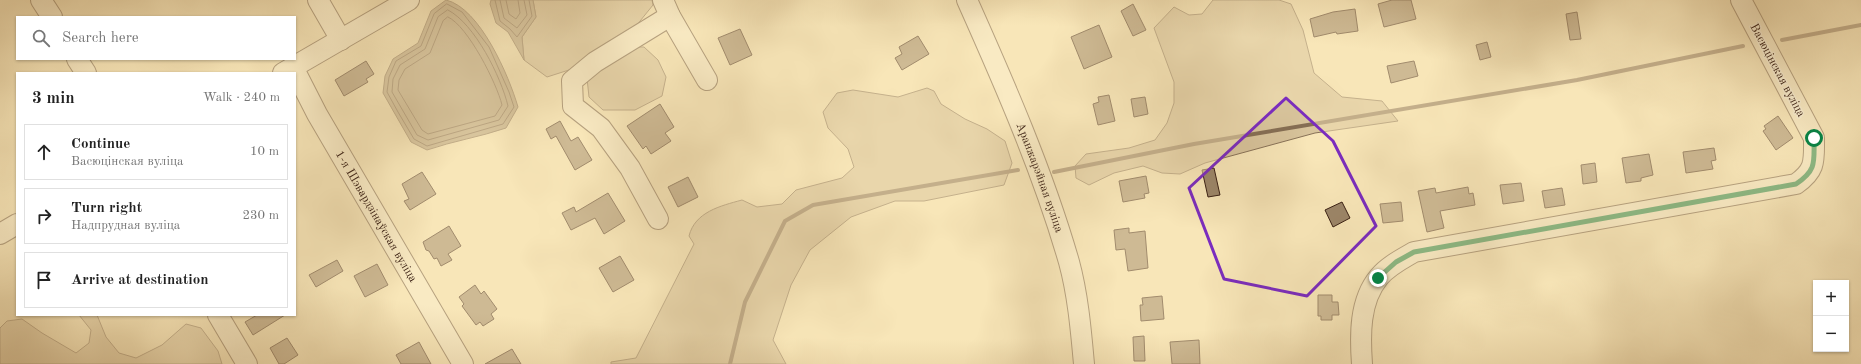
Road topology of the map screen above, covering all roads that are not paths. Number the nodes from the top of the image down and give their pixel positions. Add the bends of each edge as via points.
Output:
1 (42, 0) edge
2 (318, 0) edge
3 (409, 0) edge
4 (967, 0) edge
5 (1741, 0) edge
6 (666, 8) edge
7 (51, 16) edge
8 (341, 40) junction
9 (78, 60) edge
10 (288, 70) edge
11 (85, 72) edge
12 (707, 80) dead end
13 (296, 82) edge
14 (658, 219) dead end
15 (16, 225) edge
16 (0, 234) edge
17 (219, 316) edge
18 (247, 364) edge
19 (463, 364) edge
20 (1084, 364) edge
21 (1362, 364) edge

1 - 7 street
2 - 8 street
3 - 8 street
4 - 20 street, Аранжарэйная вуліца via 1044,187 1069,264 1080,323
5 - 21 street, Васюцінская вуліца via 1814,138 1814,164 1805,178 1796,184 1414,252 1396,262 1378,278 1366,302 1360,336
6 - 12 street
6 - 14 street via 572,81 573,106 601,128 630,168
8 - 10 street
9 - 11 street
13 - 19 street, 1-я Шэвардзінаўская вуліца
15 - 16 street
17 - 18 street

